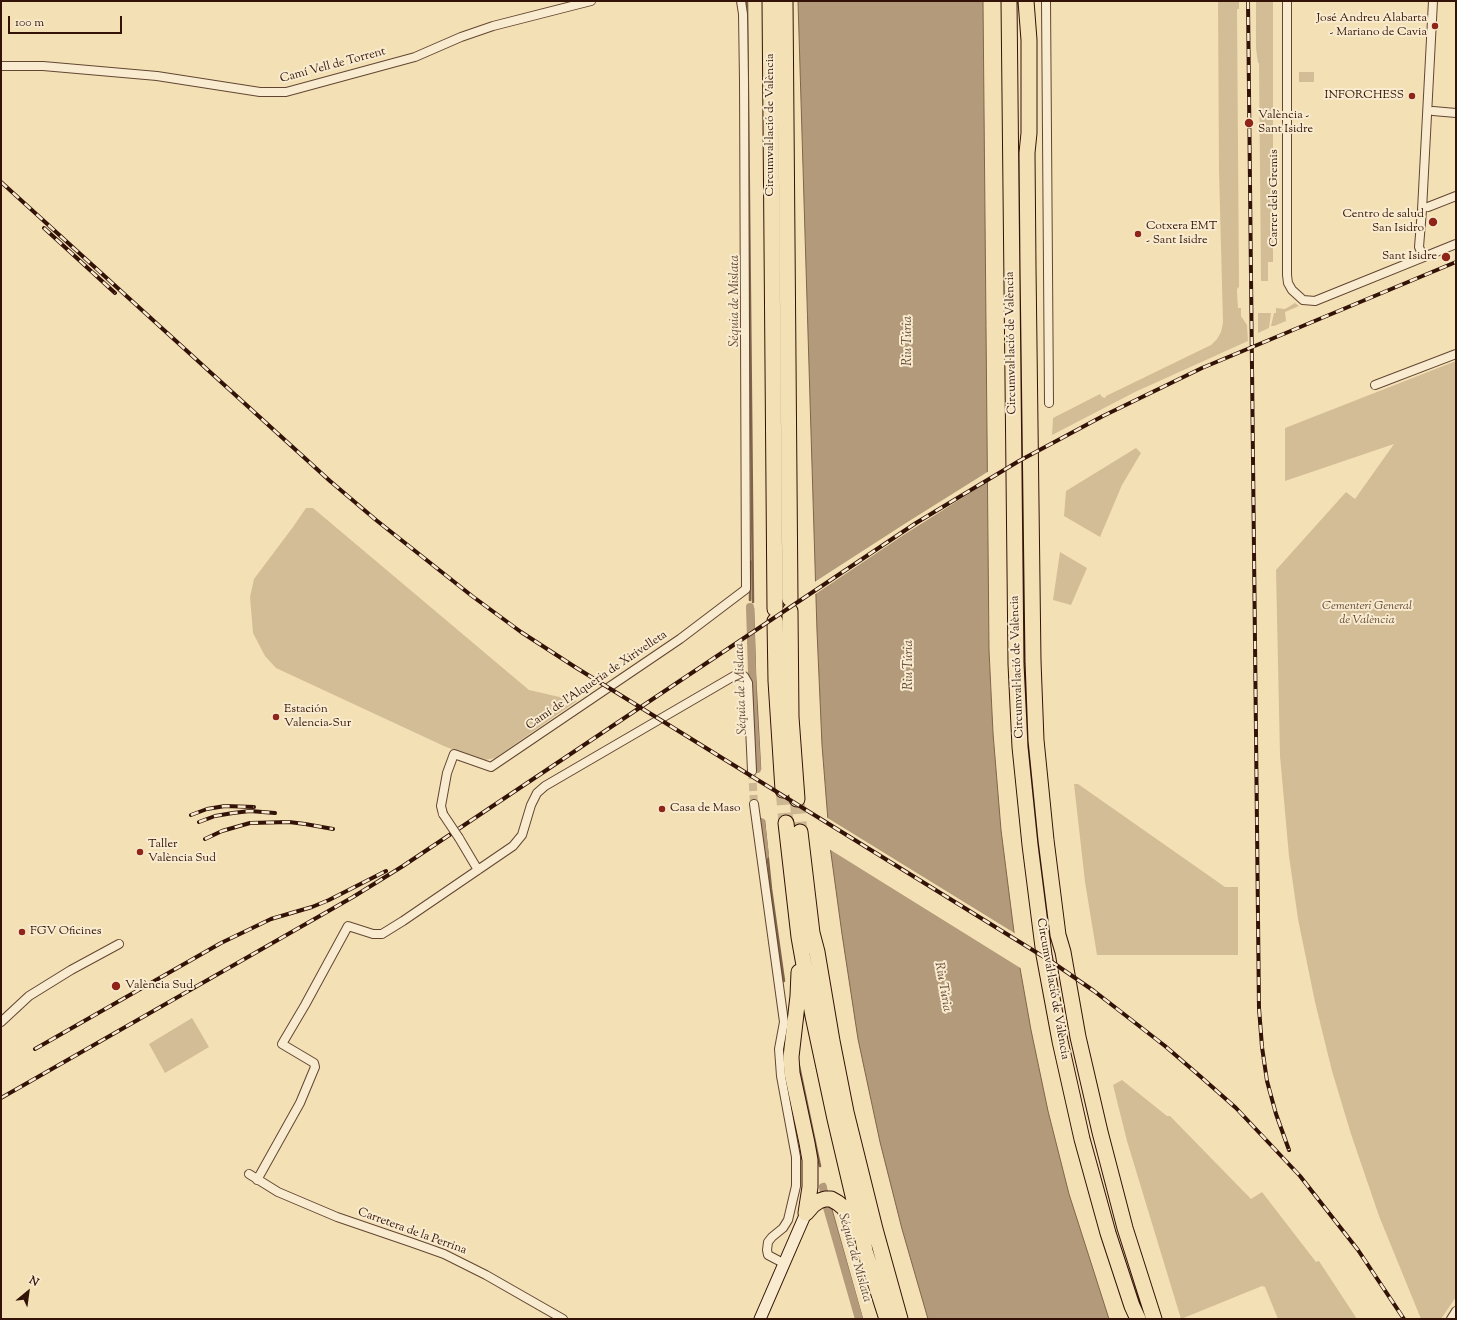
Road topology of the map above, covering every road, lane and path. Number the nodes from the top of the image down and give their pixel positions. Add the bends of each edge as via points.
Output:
1 (591, 1) edge
2 (741, 1) edge
3 (761, 1) edge
4 (770, 1) edge
5 (785, 1) edge
6 (1009, 1) edge
7 (1026, 1) edge
8 (1035, 1) edge
9 (1046, 1) edge
10 (1287, 1) edge
11 (1433, 1) edge
12 (1029, 40) junction
13 (770, 47) junction
14 (1, 66) edge
15 (1433, 111) dead end
16 (1456, 112) edge
17 (1456, 196) edge
18 (1428, 207) dead end
19 (1456, 244) edge
20 (1423, 256) junction
21 (1456, 354) edge
22 (1375, 386) dead end
23 (1049, 403) dead end
24 (752, 771) tunnel mouth
25 (783, 790) tunnel mouth
26 (797, 799) tunnel mouth
27 (754, 804) tunnel mouth
28 (786, 823) tunnel mouth
29 (800, 832) tunnel mouth
30 (478, 870) junction
31 (806, 935) junction
32 (1058, 935) junction
33 (119, 944) dead end
34 (1, 1022) edge
35 (249, 1174) dead end
36 (257, 1180) junction
37 (806, 1213) junction
38 (865, 1251) junction
39 (785, 1264) junction
40 (1456, 1311) edge
41 (563, 1319) edge
42 (760, 1319) edge
43 (887, 1319) edge
44 (900, 1319) edge
45 (1138, 1319) edge
46 (1154, 1319) edge
47 (1451, 1319) edge

1 - 14 street, Camí Vell de Torrent via 494,26 414,56 286,92 260,92 157,76 43,66
2 - 30 street, Camí de l'Alqueria de Xirivelleta, bridge via 744,81 746,589 680,639 491,767 454,754 447,773 441,806 443,814
3 - 13 highway via 763,30
4 - 13 highway, Circumval·lació de València
5 - 26 highway, Circumval·lació de València via 791,717
6 - 45 highway, Circumval·lació de València via 1016,664 1028,830 1044,955 1082,1139 1108,1233
7 - 12 highway, Circumval·lació de València
8 - 12 highway via 1034,21
9 - 23 street
10 - 20 street, Carrer dels Gremis via 1287,275 1290,287 1297,296 1306,301 1317,300
11 - 20 street via 1419,247
12 - 32 highway, Circumval·lació de València via 1027,153 1033,661 1036,740
13 - 25 highway, Circumval·lació de València via 776,681
15 - 16 street
17 - 18 street
19 - 20 street
21 - 22 street
24 - 30 street via 748,683 744,676 734,676 545,786 537,793 531,805 522,835 513,846
27 - 39 street via 784,1022 779,1049 780,1076 796,1157 796,1186 788,1220 768,1242 766,1250 768,1254
28 - 31 highway
29 - 31 highway
30 - 36 street via 382,934 373,934 348,926 282,1044 314,1063 315,1067 300,1102
31 - 37 highway via 798,954 799,979 791,1057 810,1160 810,1187
31 - 38 highway via 813,1016
31 - 44 highway via 817,952 846,1112
32 - 45 highway via 1057,953 1100,1176 1137,1305
32 - 46 highway, Circumval·lació de València via 1100,1132 1125,1228
33 - 34 street via 29,996
35 - 36 street, Carretera de la Perrina
36 - 41 street, Carretera de la Perrina via 278,1192 337,1217 444,1254
37 - 38 highway via 818,1201 824,1199 838,1203 844,1208 854,1236
37 - 39 street
38 - 43 highway
39 - 42 street
40 - 47 street

